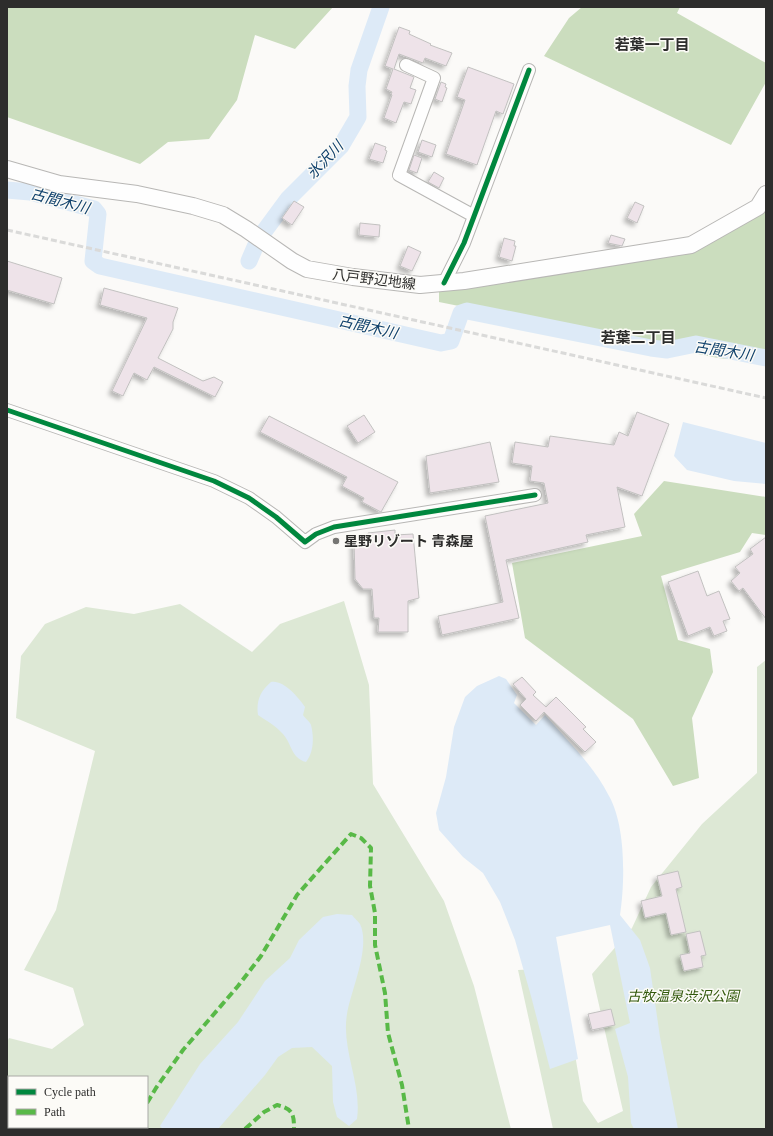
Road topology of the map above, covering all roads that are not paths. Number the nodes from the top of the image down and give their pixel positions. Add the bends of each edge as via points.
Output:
1 (406, 65) dead end
2 (529, 70) dead end
3 (7, 170) edge
4 (766, 194) edge
5 (474, 216) junction
6 (444, 283) junction
7 (7, 410) edge
8 (535, 495) dead end

1 - 5 street via 434,78 399,175
2 - 5 street
3 - 6 main road, 八戸野辺地線 via 59,184 137,194 208,210 223,215 307,269 392,283
4 - 6 main road, 八戸野辺地線 via 758,206 691,245
5 - 6 street
7 - 8 street via 214,481 249,498 305,542 316,534 334,527

